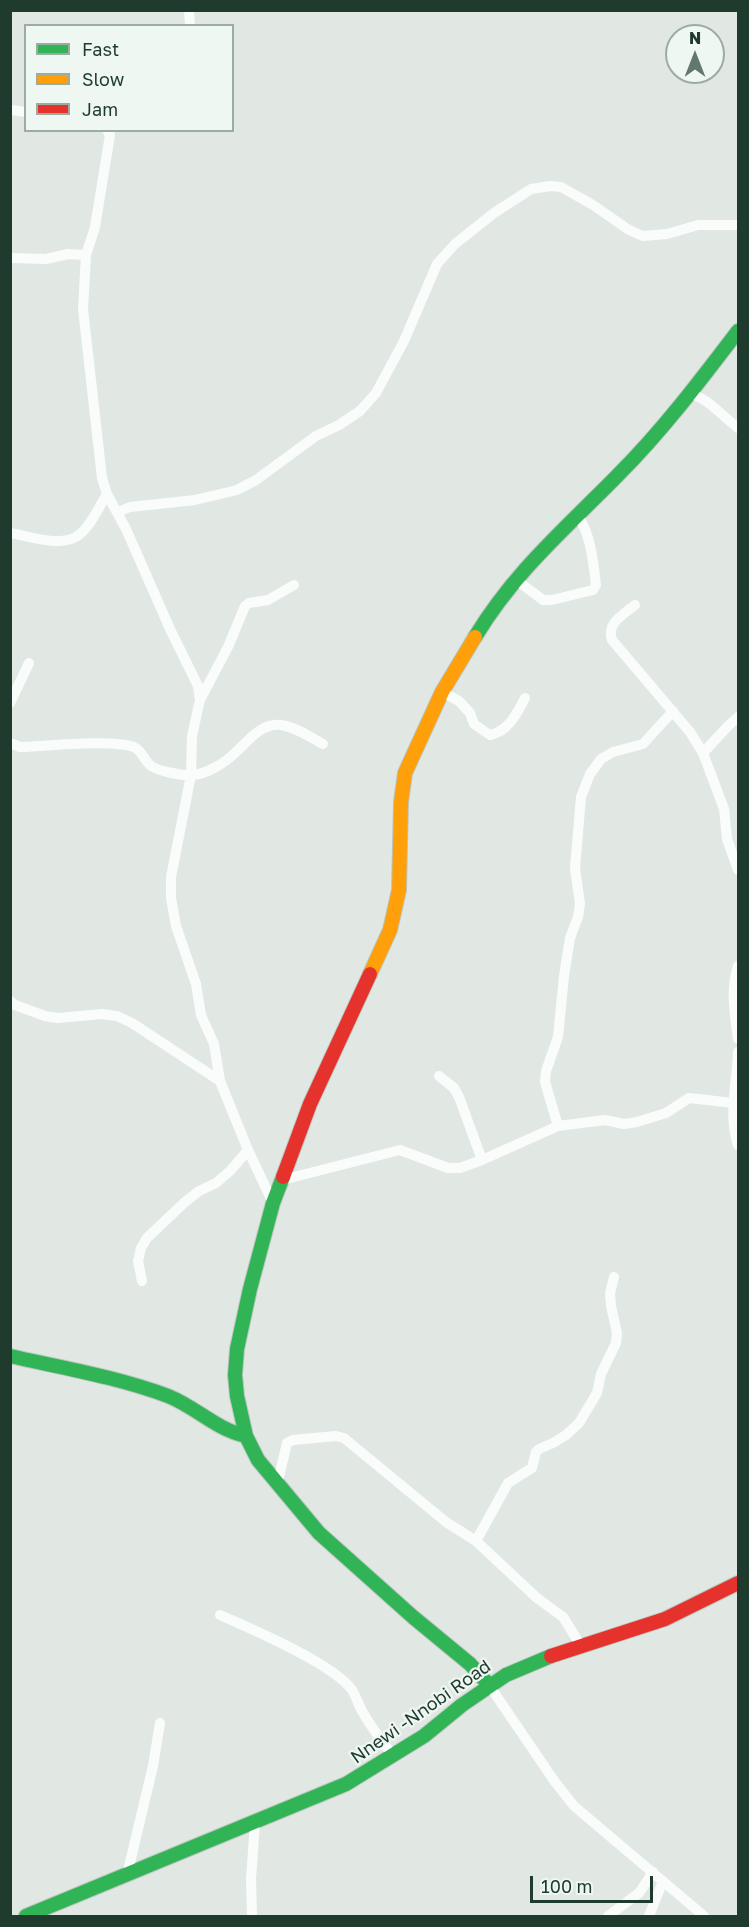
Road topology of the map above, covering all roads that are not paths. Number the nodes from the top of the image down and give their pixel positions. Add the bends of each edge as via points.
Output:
1 (108, 132) edge
2 (738, 225) edge
3 (86, 255) junction
4 (10, 258) edge
5 (738, 331) edge
6 (691, 394) junction
7 (738, 428) edge
8 (107, 494) junction
9 (118, 512) junction
10 (577, 514) junction
11 (10, 533) edge
12 (515, 579) junction
13 (294, 585) dead end
14 (635, 605) dead end
15 (29, 663) dead end
16 (442, 692) junction
17 (525, 698) dead end
18 (200, 700) junction
19 (10, 703) edge
20 (673, 711) junction
21 (738, 717) edge
22 (10, 743) edge
23 (322, 744) dead end
24 (703, 753) junction
25 (191, 775) junction
26 (738, 870) edge
27 (738, 966) edge
28 (10, 1001) edge
29 (738, 1039) edge
30 (738, 1052) edge
31 (439, 1076) dead end
32 (220, 1081) junction
33 (736, 1102) edge
34 (558, 1126) junction
35 (738, 1145) edge
36 (248, 1150) junction
37 (482, 1160) junction
38 (282, 1180) junction
39 (273, 1203) junction
40 (614, 1277) dead end
41 (142, 1281) dead end
42 (10, 1356) edge
43 (246, 1436) junction
44 (277, 1485) junction
45 (476, 1541) junction
46 (738, 1583) edge
47 (220, 1615) dead end
48 (581, 1646) junction
49 (489, 1685) junction
50 (160, 1723) dead end
51 (393, 1756) junction
52 (255, 1823) junction
53 (653, 1872) junction
54 (127, 1875) junction
55 (663, 1881) junction
56 (26, 1917) edge
57 (252, 1917) edge
58 (608, 1917) edge
59 (649, 1917) edge
60 (704, 1917) edge

1 - 3 street via 95,227
2 - 9 street via 698,225 643,236 561,187 531,189 494,213 437,264 404,341 376,393 360,411 237,490
3 - 4 street
3 - 8 street via 83,309
5 - 6 main road
6 - 7 street via 703,397
6 - 10 main road
8 - 9 street
8 - 11 street via 81,534 74,538 59,541
9 - 18 street via 198,686
10 - 12 main road
10 - 12 street via 587,528 596,585 593,590 543,600
12 - 16 main road via 492,609
13 - 18 street via 268,600 245,606
14 - 20 street via 611,624 609,632
15 - 19 street
16 - 17 street via 459,701 474,724 490,735 508,725
16 - 38 main road via 405,772 399,890 390,930 310,1104
18 - 25 street via 192,736
20 - 24 street
20 - 34 street via 643,744 601,759 581,797 575,868 580,904 565,967 558,1037 545,1082
21 - 24 street
22 - 25 street via 20,747 134,747 157,770
23 - 25 street via 280,725 264,728 213,769
24 - 26 street via 724,809 727,840
25 - 32 street via 171,877 171,898 201,1015 214,1044
27 - 29 street via 733,1005
28 - 32 street via 58,1018 117,1016
30 - 33 street
31 - 37 street via 459,1097
32 - 36 street
33 - 34 street via 689,1098 666,1113 637,1122 605,1120
33 - 35 street
34 - 37 street
36 - 39 street
36 - 41 street via 230,1171 185,1202 147,1238 138,1261
37 - 38 street via 448,1168 400,1150
38 - 39 main road
39 - 43 main road via 237,1349 237,1396
40 - 45 street via 610,1293 616,1343 601,1374 597,1393 579,1423 539,1449 532,1468 508,1483
42 - 43 main road via 142,1386 173,1398 229,1432
43 - 44 main road
44 - 45 street via 287,1443 344,1438 446,1522
44 - 49 main road via 319,1533
45 - 48 street via 563,1617
46 - 48 main road, Nnewi -Nnobi Road via 665,1619
47 - 51 street via 297,1652 343,1680
48 - 49 main road, Nnewi -Nnobi Road via 540,1659
49 - 51 main road, Nnewi -Nnobi Road
49 - 53 street via 574,1806
50 - 54 street
51 - 52 main road, Nnewi -Nnobi Road via 346,1784
52 - 54 main road, Nnewi -Nnobi Road
52 - 57 street
53 - 55 street
53 - 58 street via 639,1893
54 - 56 main road, Nnewi -Nnobi Road
55 - 59 street
55 - 60 street

